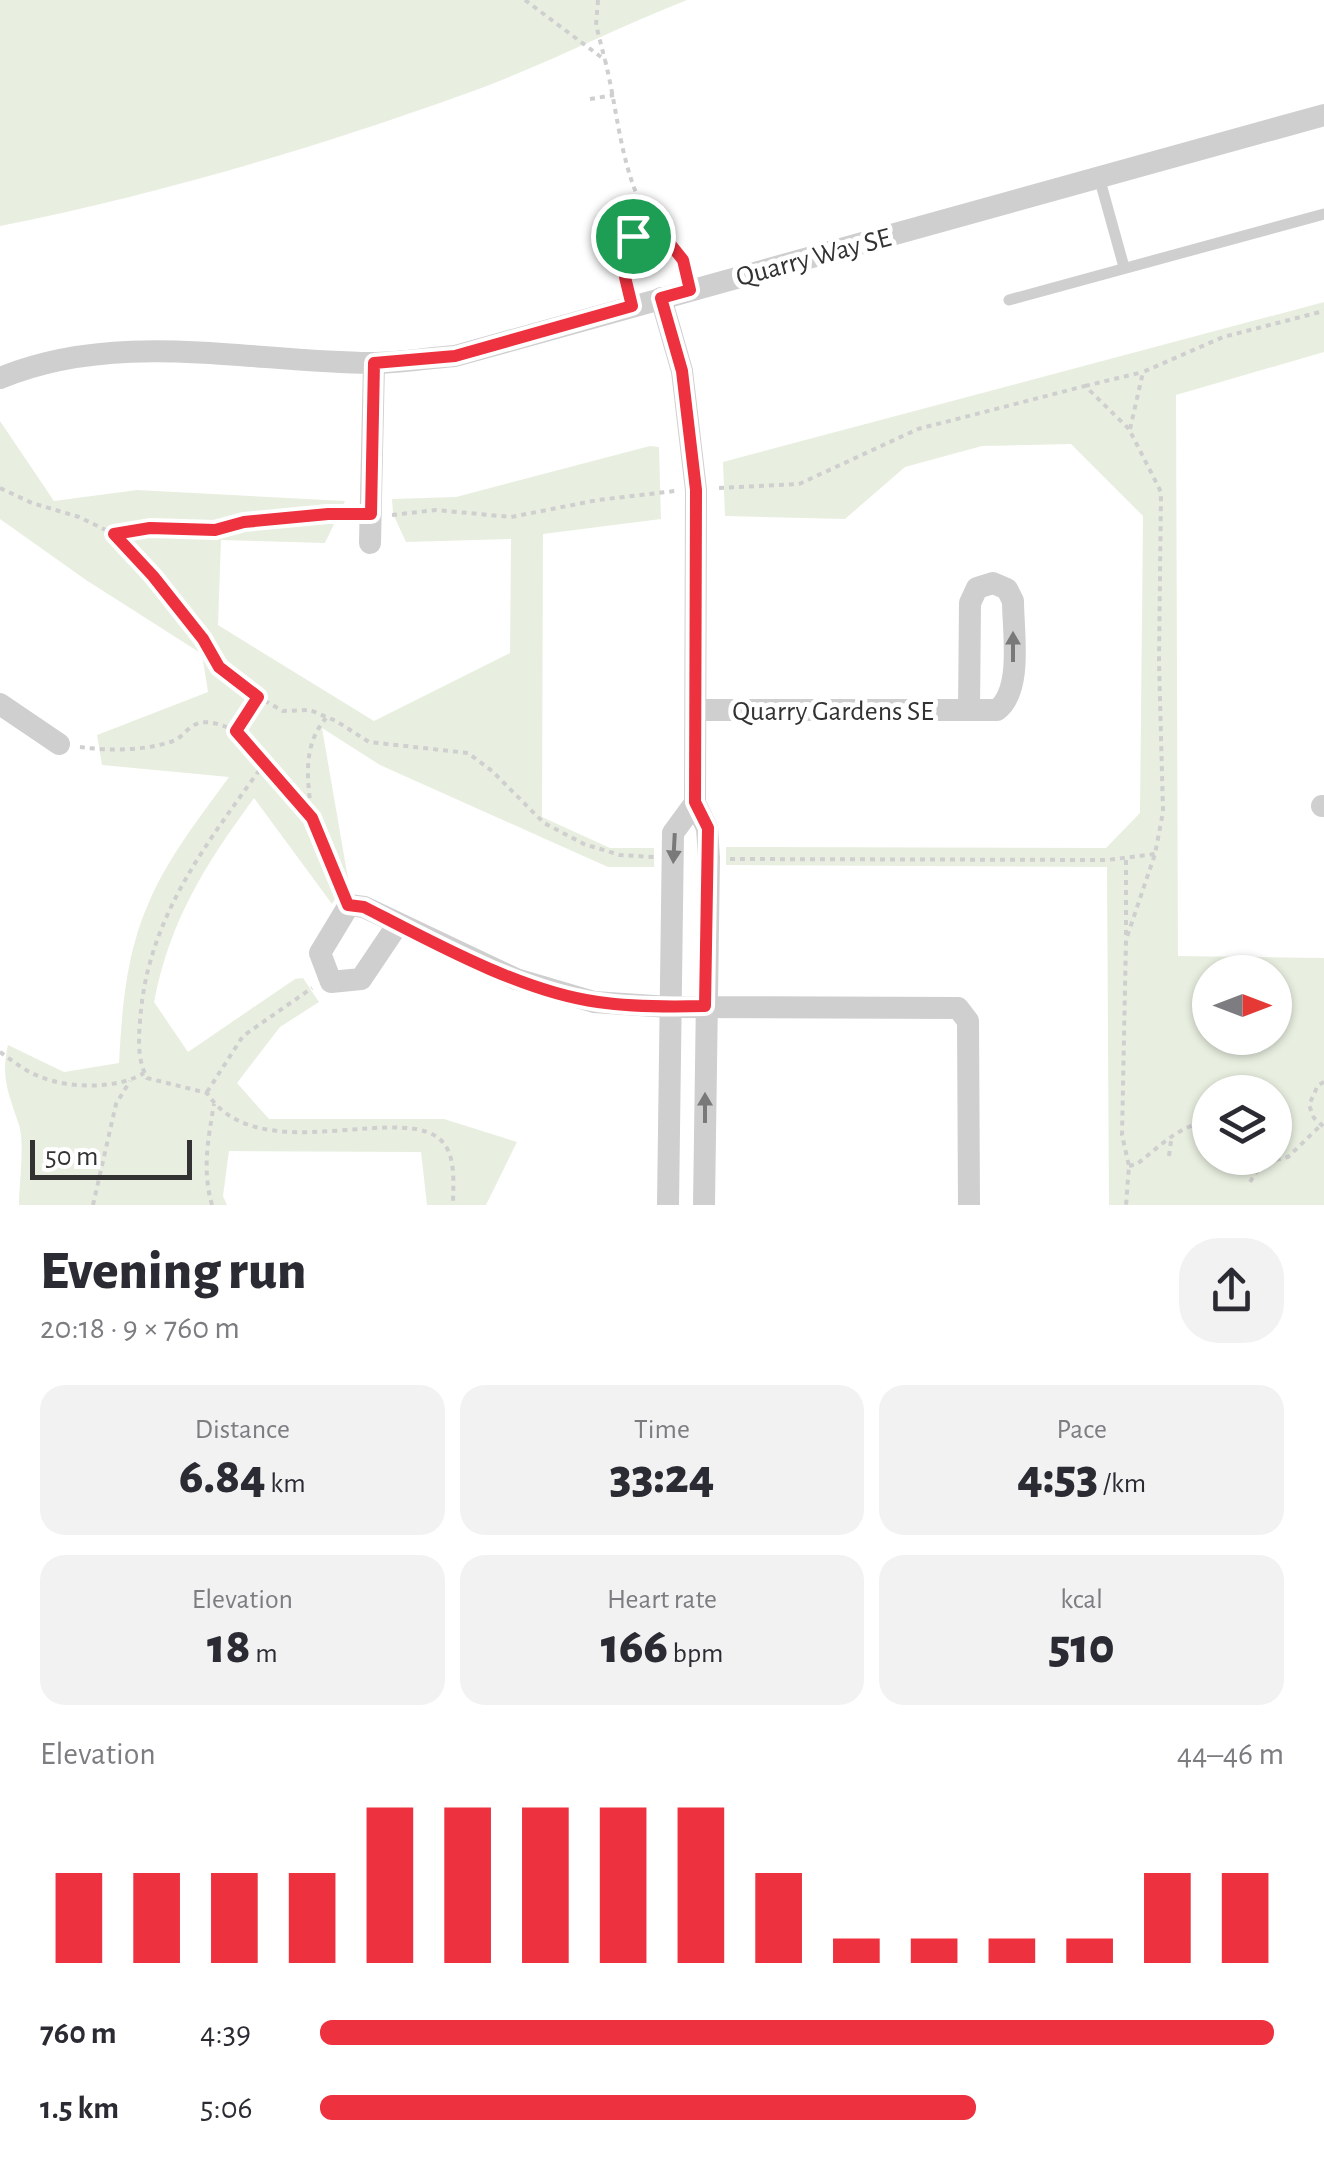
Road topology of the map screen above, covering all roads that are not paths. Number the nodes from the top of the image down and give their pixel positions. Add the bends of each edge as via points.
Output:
1 (1324, 115) edge
2 (1099, 177) junction
3 (1324, 214) edge
4 (1124, 267) junction
5 (661, 298) junction
6 (1008, 300) dead end
7 (374, 363) junction
8 (0, 378) edge
9 (370, 542) dead end
10 (0, 704) edge
11 (697, 710) junction
12 (969, 710) junction
13 (59, 744) road end
14 (695, 802) junction
15 (398, 924) junction
16 (705, 1006) junction
17 (669, 1007) junction
18 (668, 1205) edge
19 (704, 1205) edge
20 (969, 1205) edge

1 - 2 street, Quarry Way SE
2 - 4 lane
2 - 5 street, Quarry Way SE
3 - 4 lane
4 - 6 lane
5 - 7 street, Quarry Way SE via 455,356
5 - 11 street via 682,371 696,490
7 - 8 street, Quarry Way SE via 129,349
7 - 9 street
10 - 13 street
11 - 12 street, Quarry Gardens SE
11 - 14 street
12 -> 12 street, Quarry Gardens SE via 997,710 1014,688 1013,601 1008,589 993,583 977,588 970,603
14 - 16 street via 708,828
14 -> 17 street via 673,832
15 - 15 street via 348,905 320,953 330,982 361,980
15 - 17 street via 516,979 594,1002
16 - 17 street
19 -> 16 street
16 - 20 street via 958,1008 968,1021
17 - 18 street

